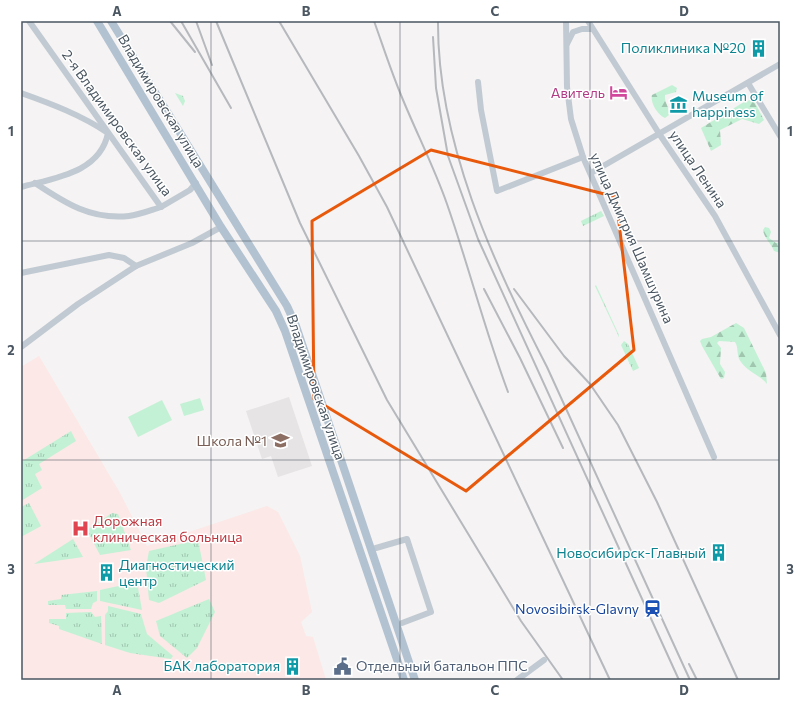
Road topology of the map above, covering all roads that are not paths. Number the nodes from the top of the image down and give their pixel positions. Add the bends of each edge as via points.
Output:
1 (29, 21) edge
2 (97, 21) edge
3 (111, 21) edge
4 (566, 21) edge
5 (588, 21) edge
6 (592, 30) junction
7 (567, 44) junction
8 (780, 64) edge
9 (478, 82) dead end
10 (748, 82) junction
11 (21, 93) edge
12 (108, 133) junction
13 (660, 135) junction
14 (780, 136) edge
15 (583, 157) junction
16 (591, 174) junction
17 (35, 183) junction
18 (196, 183) junction
19 (21, 187) edge
20 (161, 207) junction
21 (221, 227) junction
22 (136, 266) junction
23 (21, 273) edge
24 (780, 335) edge
25 (21, 347) edge
26 (714, 457) dead end
27 (376, 548) dead end
28 (402, 623) dead end
29 (544, 660) dead end
30 (404, 680) edge
31 (415, 680) edge
32 (517, 680) edge

1 - 12 street, 2-я Владимировская улица
2 - 18 main road, Владимировская улица
3 - 31 main road, Владимировская улица via 287,306 296,326
4 - 7 street, улица Дмитрия Шамшурина
5 - 6 street, улица Ленина
6 - 7 street via 582,29 573,32
6 - 13 street, улица Ленина
7 - 15 street, улица Дмитрия Шамшурина via 567,87 571,119
8 - 10 street
9 - 15 street via 497,191
10 - 13 street
10 - 14 street
11 - 12 street via 89,120
12 - 17 street via 106,145 93,161 75,172
12 - 20 street, 2-я Владимировская улица
13 - 16 street
13 - 24 street, улица Ленина via 715,216
15 - 16 street, улица Дмитрия Шамшурина
16 - 26 street, улица Дмитрия Шамшурина
17 - 19 street
17 - 20 street via 75,208 87,212 129,216
18 - 20 street, 2-я Владимировская улица via 190,190
18 - 21 main road, Владимировская улица
21 - 22 street via 192,244
21 - 30 main road, Владимировская улица via 276,311 285,331
22 - 23 street via 124,258 109,255
22 - 25 street via 78,304
27 - 28 street via 407,539 431,612
29 - 32 street

